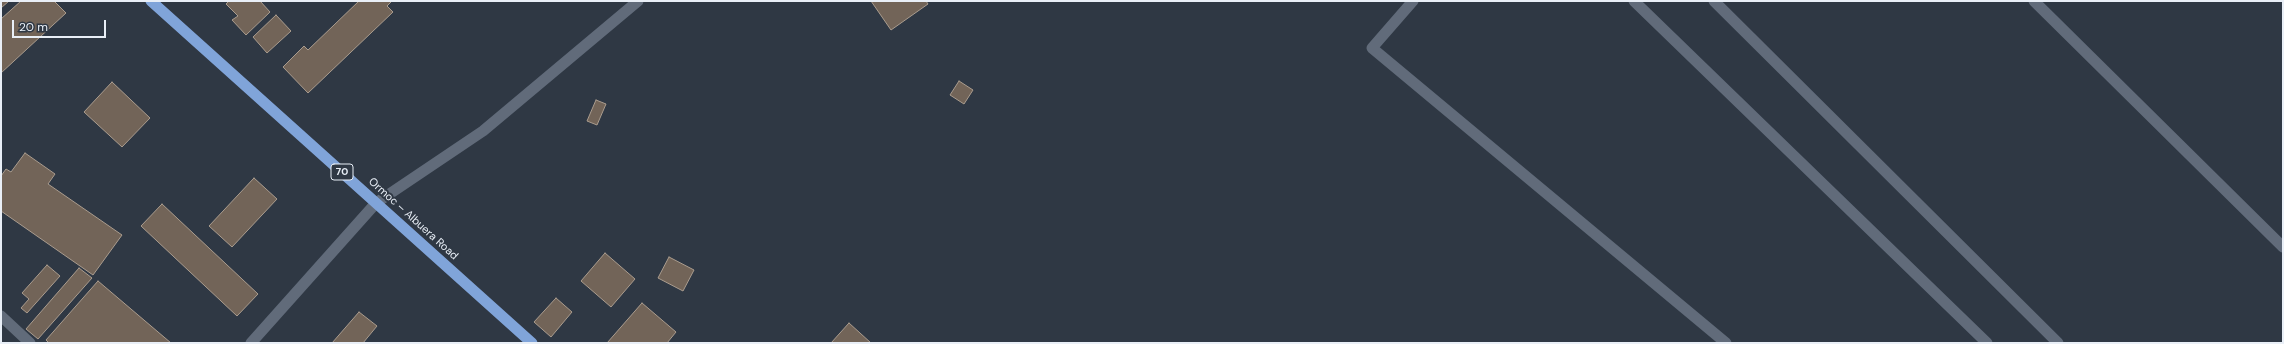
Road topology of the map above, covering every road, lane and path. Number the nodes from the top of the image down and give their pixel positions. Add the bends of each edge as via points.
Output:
1 (151, 1) edge
2 (638, 1) edge
3 (1413, 1) edge
4 (1634, 1) edge
5 (1714, 1) edge
6 (2034, 1) edge
7 (376, 204) junction
8 (2283, 247) edge
9 (1, 316) edge
10 (30, 343) edge
11 (250, 343) edge
12 (532, 343) edge
13 (1726, 343) edge
14 (1987, 343) edge
15 (2058, 343) edge

1 - 7 highway, Ormoc – Albuera Road / 70
2 - 7 street via 483,131
3 - 13 street via 1372,48
4 - 14 street
5 - 15 street
6 - 8 street
7 - 11 street
7 - 12 highway, Ormoc – Albuera Road / 70
9 - 10 street

